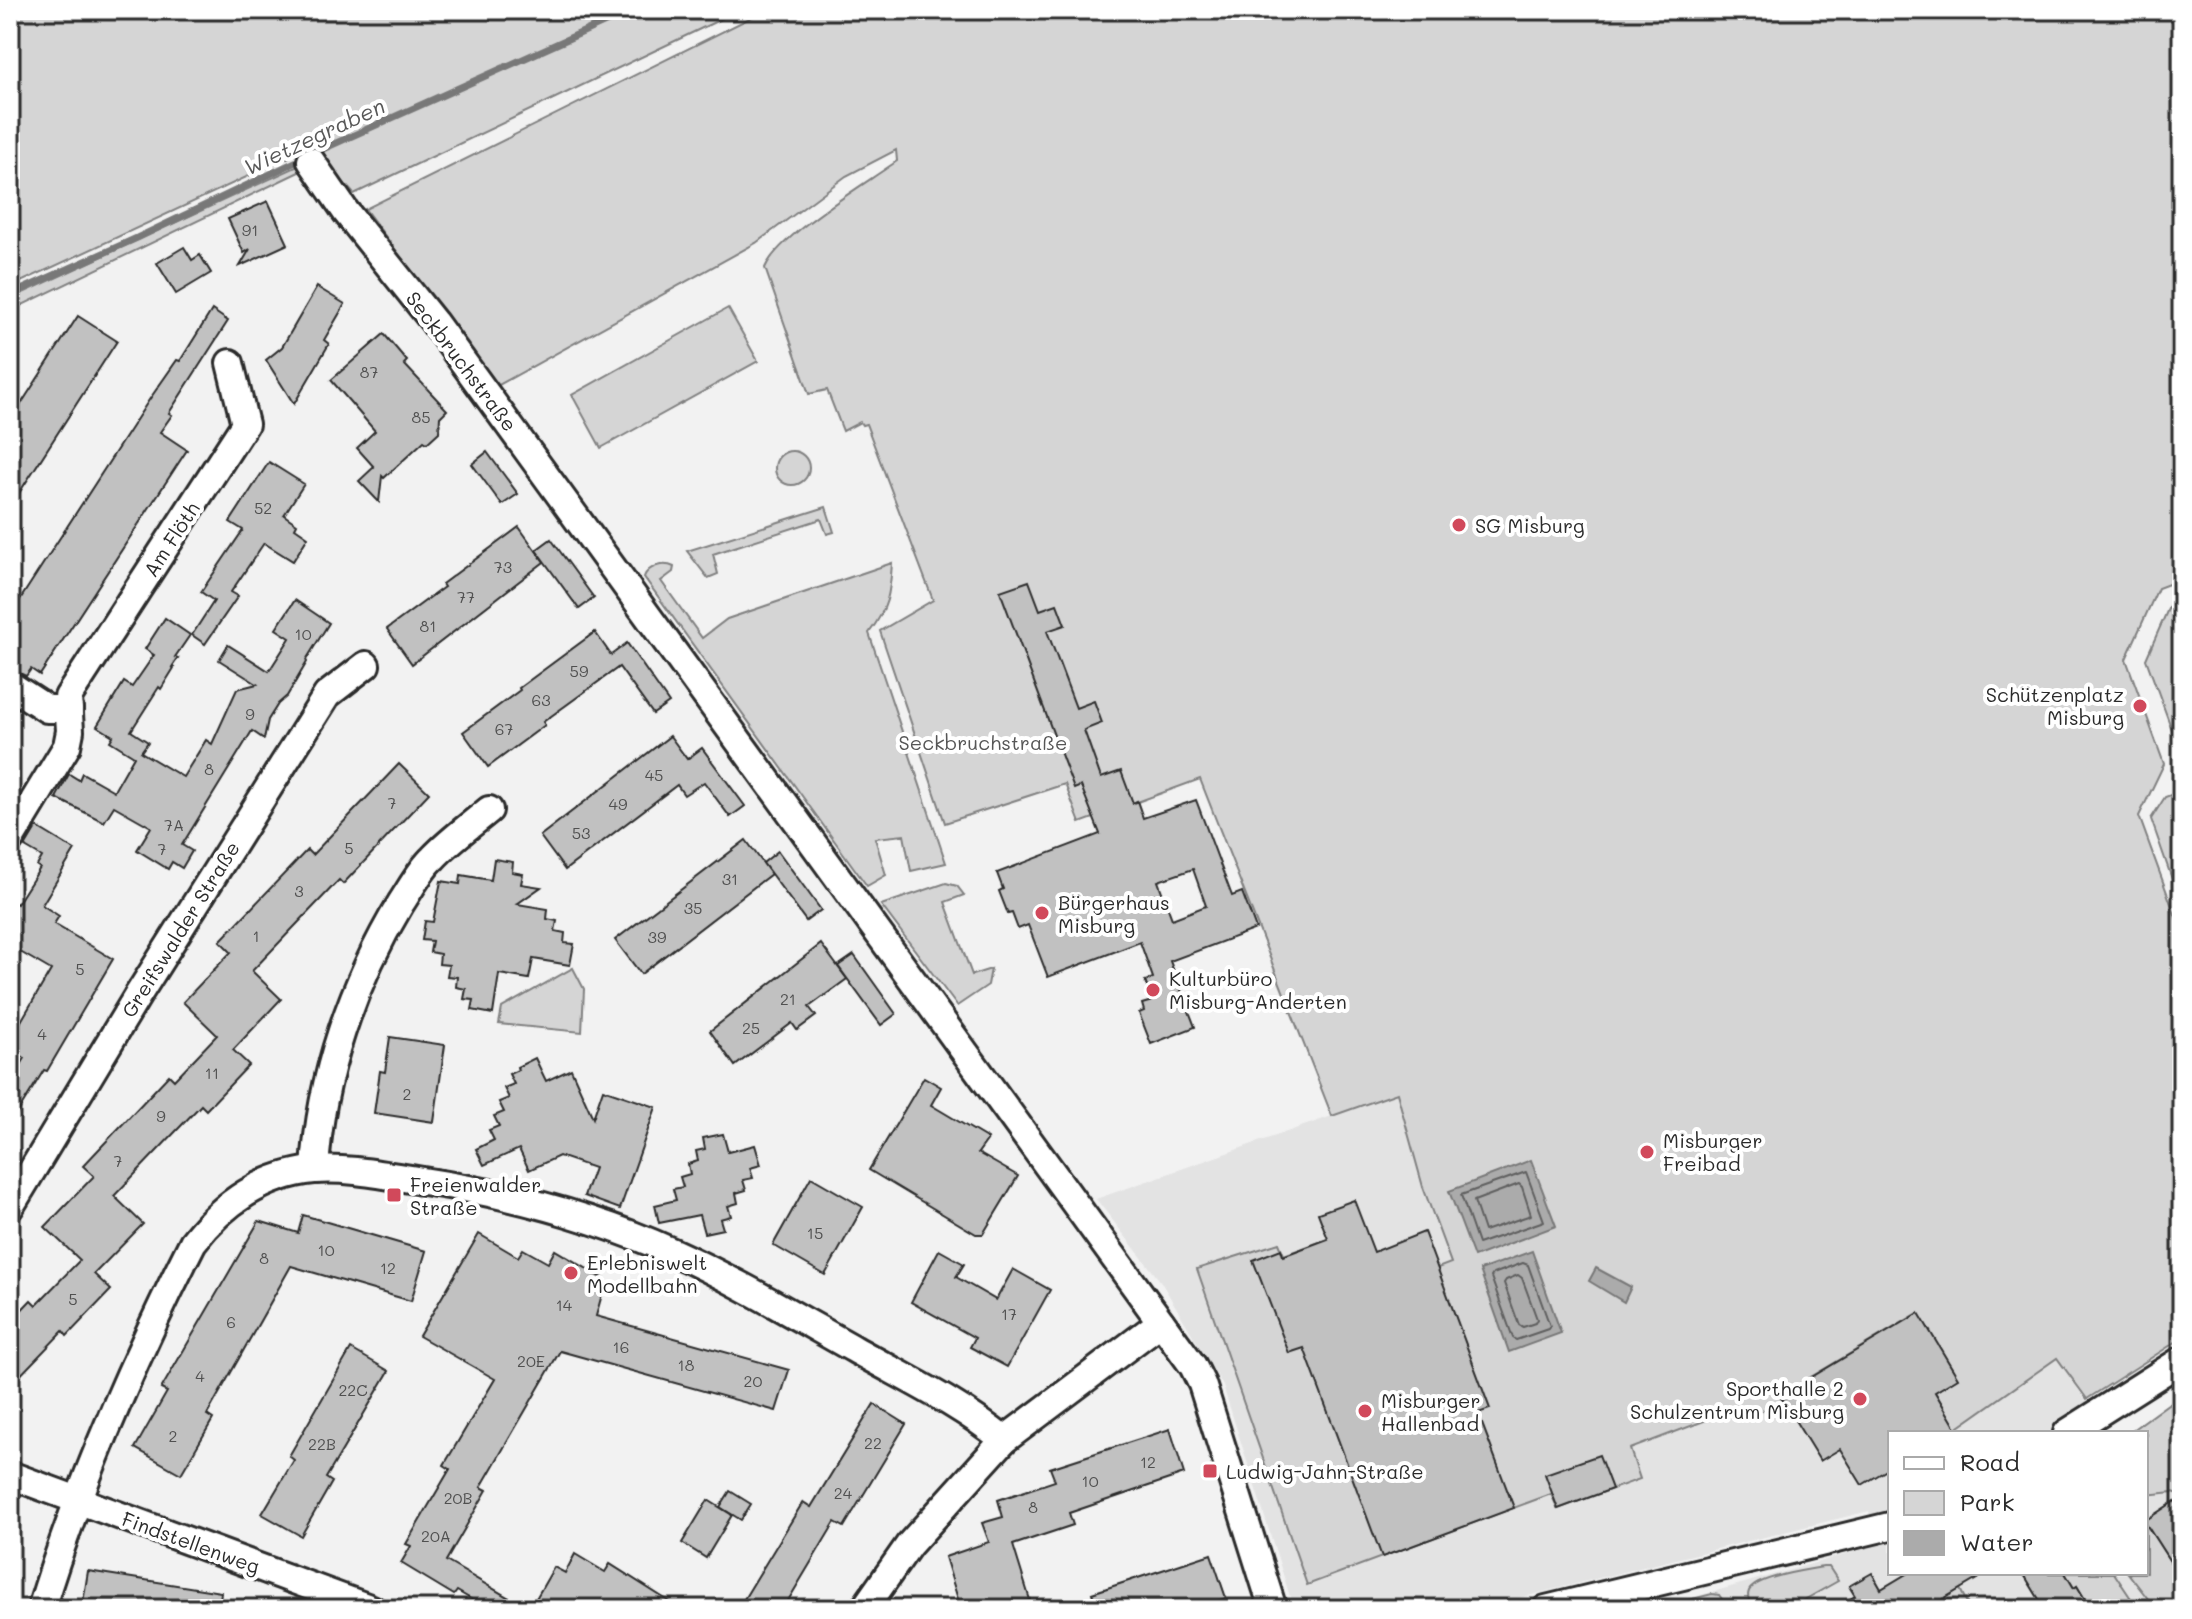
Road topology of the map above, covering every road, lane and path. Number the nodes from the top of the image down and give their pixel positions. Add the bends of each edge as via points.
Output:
1 (311, 161) dead end
2 (230, 363) dead end
3 (366, 665) dead end
4 (10, 685) edge
5 (69, 709) junction
6 (489, 810) dead end
7 (10, 840) edge
8 (315, 1170) junction
9 (10, 1207) edge
10 (1161, 1322) junction
11 (2182, 1360) edge
12 (2070, 1431) edge
13 (1004, 1440) junction
14 (10, 1475) edge
15 (77, 1499) junction
16 (1888, 1526) edge
17 (41, 1609) edge
18 (372, 1609) edge
19 (864, 1609) edge
20 (1273, 1609) edge
21 (1546, 1609) edge

1 - 10 street, Seckbruchstraße via 443,334
2 - 5 street, Am Flöth via 245,424 68,697
3 - 9 street, Greifswalder Straße via 327,695
4 - 5 street via 47,709
5 - 7 street, Am Flöth via 67,746
6 - 8 street via 432,858 380,942 349,1013 328,1081
8 - 13 street via 405,1178 531,1202 663,1248 934,1393
8 - 15 street via 265,1183 230,1202 193,1242 119,1394
10 - 13 street
10 - 20 street, Seckbruchstraße via 1202,1384
11 - 12 street
13 - 19 street via 909,1545
14 - 15 street, Findstellenweg
15 - 17 street
15 - 18 street, Findstellenweg
16 - 21 street

